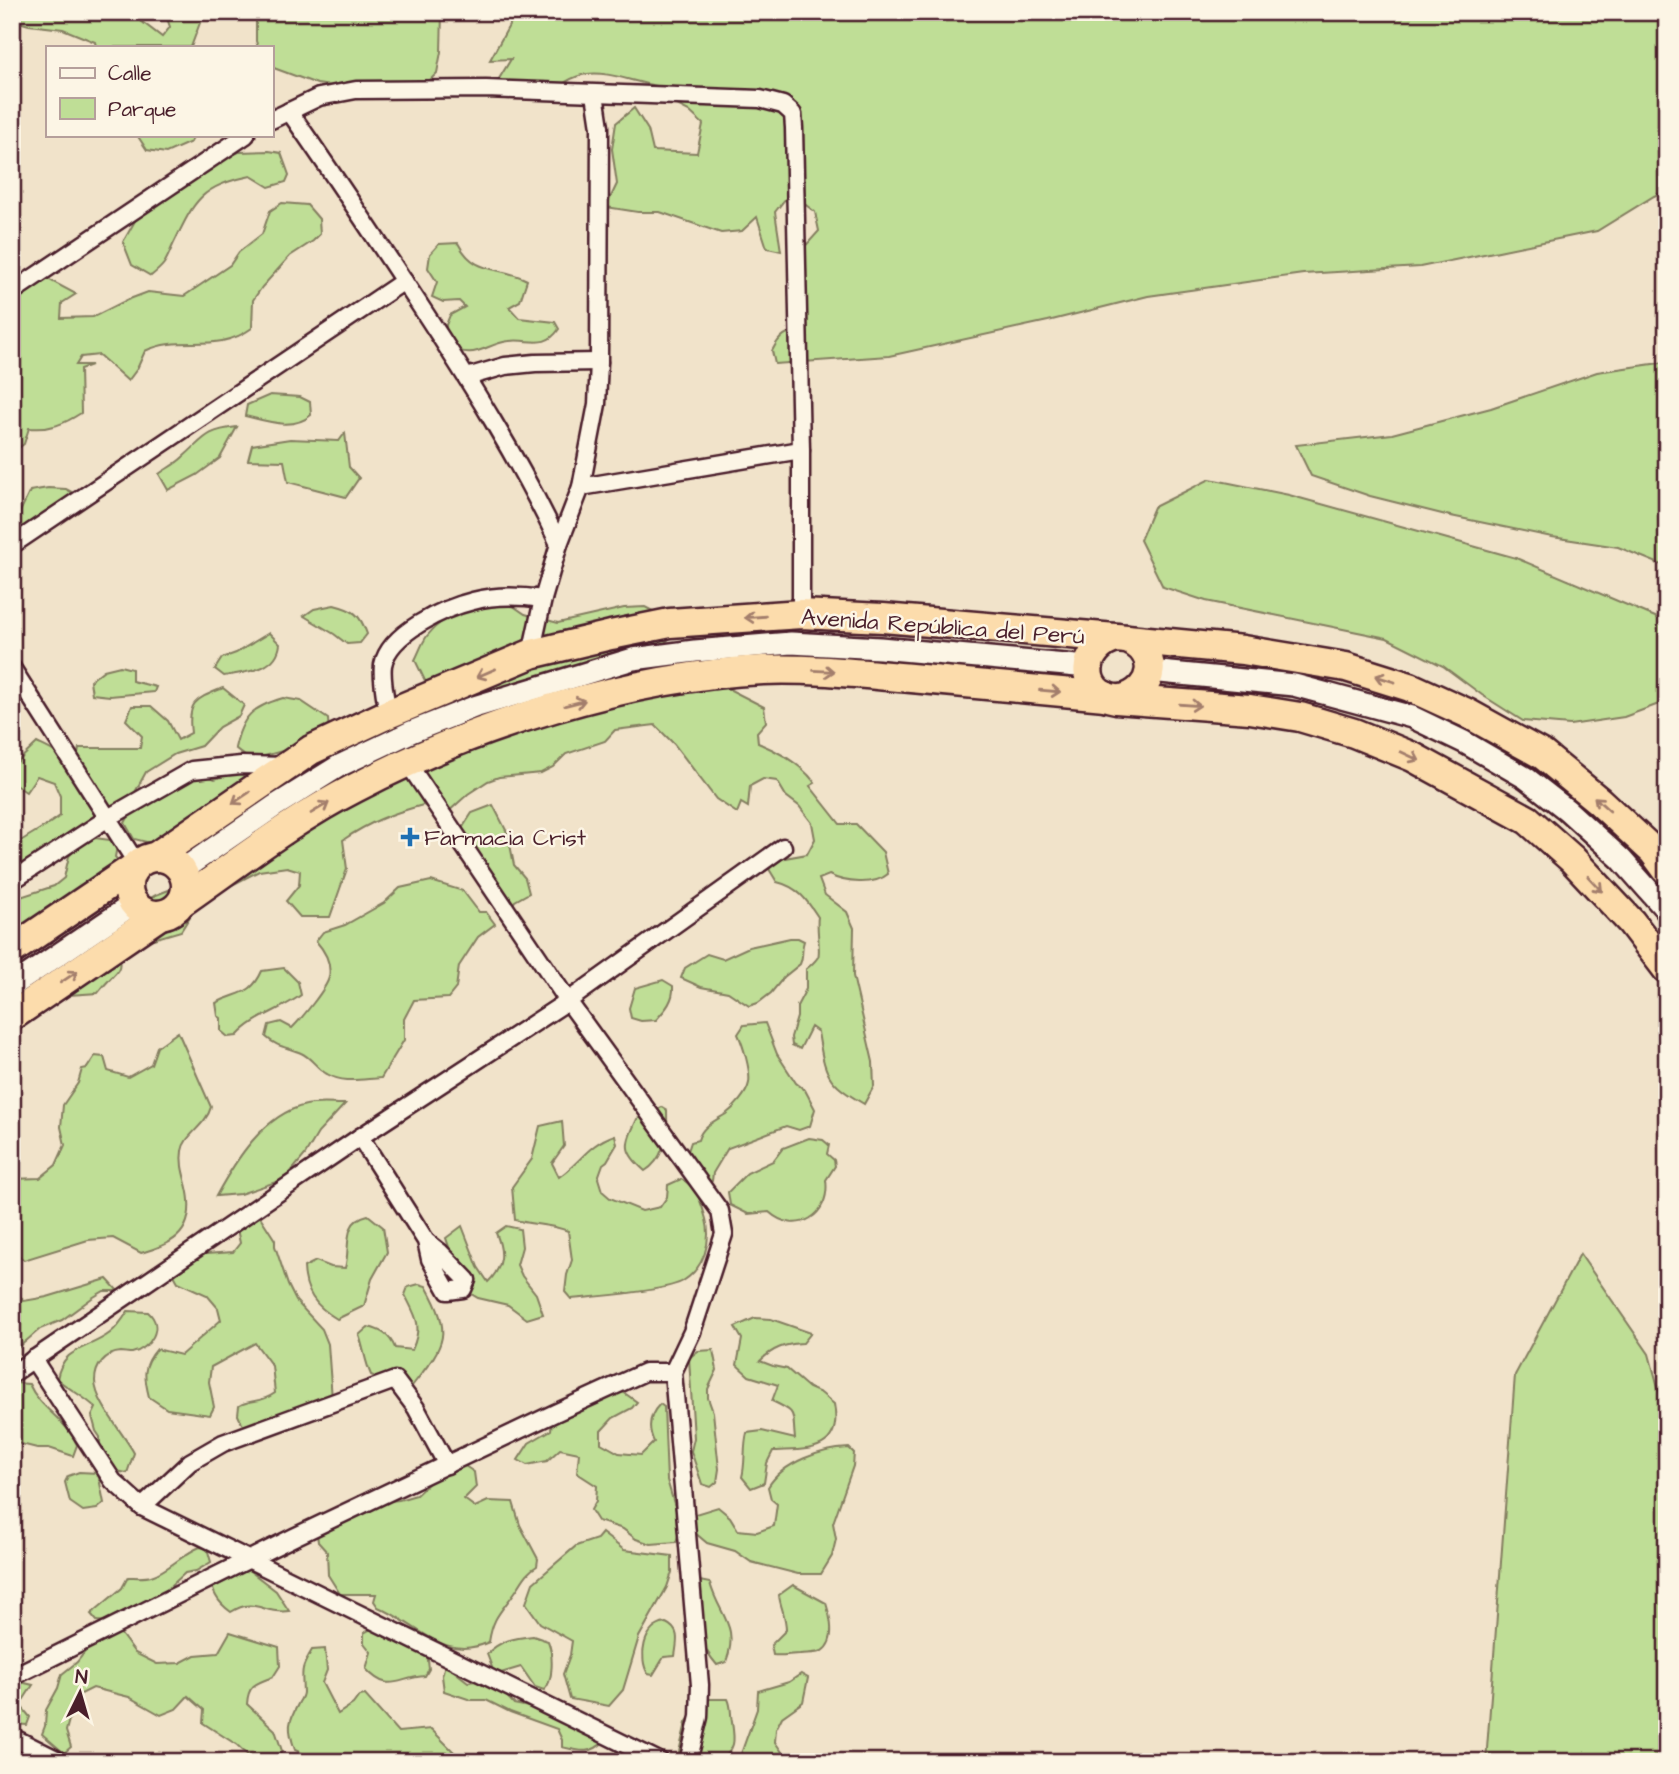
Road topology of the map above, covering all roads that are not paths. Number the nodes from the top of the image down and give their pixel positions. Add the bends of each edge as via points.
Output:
1 (595, 94) junction
2 (289, 111) junction
3 (273, 119) edge
4 (245, 136) edge
5 (404, 281) junction
6 (12, 292) edge
7 (599, 362) junction
8 (467, 377) junction
9 (801, 450) junction
10 (581, 487) junction
11 (559, 544) junction
12 (12, 545) edge
13 (543, 599) junction
14 (801, 614) junction
15 (1122, 638) junction
16 (531, 654) junction
17 (1088, 667) junction
18 (12, 668) edge
19 (1150, 671) junction
20 (1114, 698) junction
21 (387, 714) junction
22 (407, 762) junction
23 (287, 766) junction
24 (108, 818) junction
25 (783, 847) dead end
26 (142, 863) junction
27 (182, 870) junction
28 (1667, 870) edge
29 (12, 881) edge
30 (133, 904) junction
31 (171, 908) junction
32 (1667, 911) edge
33 (12, 950) edge
34 (1667, 969) edge
35 (12, 986) edge
36 (568, 1001) junction
37 (12, 1016) edge
38 (360, 1137) junction
39 (426, 1241) dead end
40 (33, 1359) junction
41 (673, 1372) junction
42 (12, 1374) edge
43 (447, 1465) junction
44 (142, 1507) junction
45 (252, 1560) junction
46 (12, 1677) edge
47 (12, 1737) edge
48 (62, 1762) edge
49 (661, 1762) edge
50 (688, 1762) edge

1 - 2 street via 356,90 319,97
1 - 7 street via 600,127
1 - 9 street via 760,99 783,105 793,114
2 - 3 street
2 - 5 street
4 - 6 street
5 - 8 street
5 - 12 street
7 - 8 street via 515,365
7 - 10 street via 597,404
8 - 11 street via 534,491
9 - 10 street
9 - 14 street
10 - 11 street
11 - 13 street
13 - 16 street
13 - 21 street via 473,600 408,632 391,648 383,666
14 - 15 highway, Avenida República del Perú
14 -> 16 highway, Avenida República del Perú via 670,623
15 - 17 highway via 1100,644
15 - 19 highway via 1141,647
28 -> 15 highway, Avenida República del Perú via 1599,801 1543,755 1410,687 1346,667 1243,650
16 -> 21 highway, Avenida República del Perú
17 - 20 highway via 1092,684
17 - 27 street via 791,643 633,659 474,707 411,732 340,766
18 - 24 street
19 - 20 highway via 1144,687 1131,697
19 - 32 street via 1294,685 1412,717 1464,741 1526,778 1567,810
22 -> 20 highway via 538,712 671,680 763,670 825,670
20 -> 34 highway via 1300,717 1413,757 1528,820 1631,922
21 - 23 highway, Avenida República del Perú
31 -> 22 highway via 274,836
22 - 36 street
23 - 24 street via 192,770
23 -> 26 highway, Avenida República del Perú
24 - 26 street
24 - 29 street
25 - 36 street
26 - 27 highway via 170,860
26 - 30 highway via 128,882
26 - 33 highway, Avenida República del Perú
27 - 31 highway via 186,885
30 - 31 highway via 145,913
30 - 35 street
37 -> 31 highway
36 - 38 street
36 - 41 street via 720,1211 724,1234 692,1332
38 - 39 street
38 - 40 street
40 - 42 street
40 - 44 street via 113,1481
41 - 43 street via 645,1372
41 - 50 street via 700,1685 699,1717
43 - 44 street via 396,1380 223,1443 190,1462
43 - 45 street
44 - 45 street
45 - 46 street
45 - 49 street
47 - 48 street

